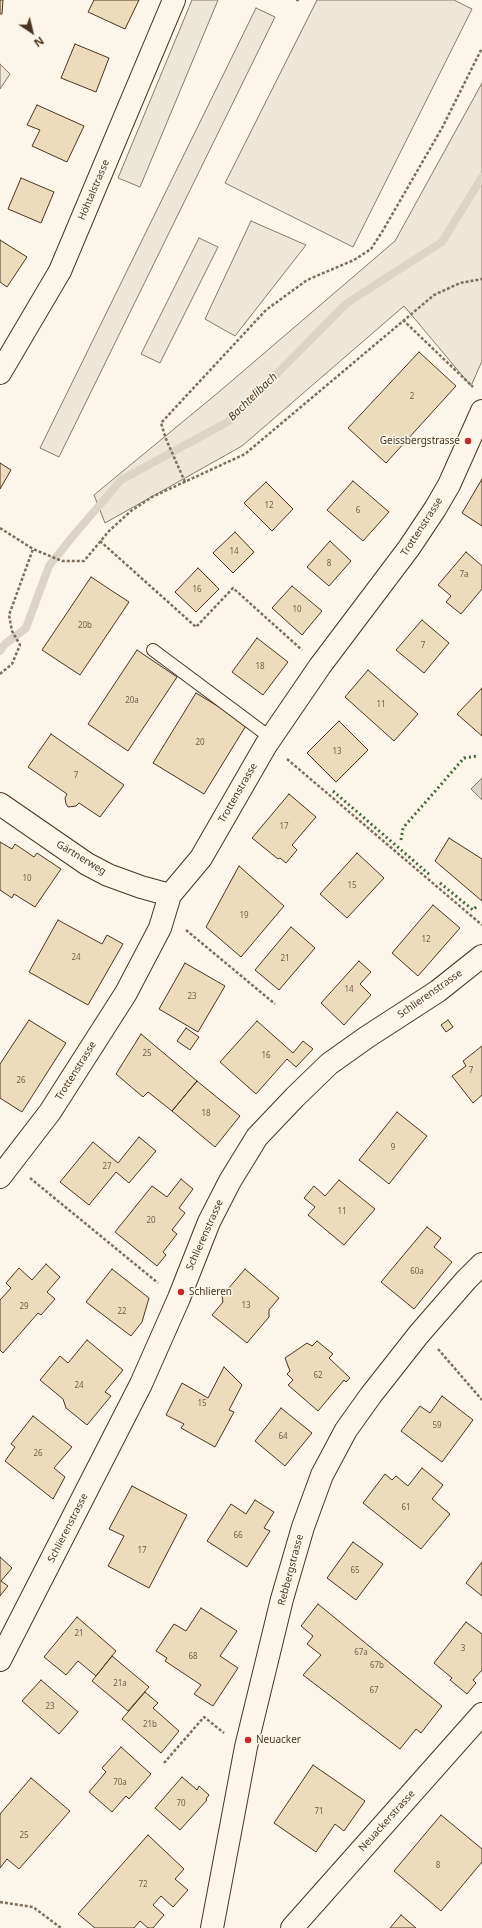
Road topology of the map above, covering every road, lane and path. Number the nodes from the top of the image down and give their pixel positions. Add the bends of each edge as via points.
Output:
1 (174, 0) edge
2 (296, 0) edge
3 (300, 0) edge
4 (482, 48) edge
5 (482, 279) edge
6 (403, 320) junction
7 (0, 373) edge
8 (479, 401) edge
9 (185, 482) junction
10 (0, 528) edge
11 (100, 541) junction
12 (33, 548) junction
13 (153, 650) dead end
14 (320, 666) junction
15 (0, 674) edge
16 (271, 738) junction
17 (284, 756) dead end
18 (0, 804) edge
19 (170, 895) junction
20 (482, 925) edge
21 (181, 926) dead end
22 (482, 956) edge
23 (275, 1004) dead end
24 (26, 1175) dead end
25 (0, 1177) edge
26 (482, 1264) edge
27 (163, 1288) dead end
28 (443, 1353) dead end
29 (482, 1400) edge
30 (0, 1660) edge
31 (482, 1714) edge
32 (246, 1747) junction
33 (164, 1763) dead end
34 (0, 1902) edge
35 (61, 1928) edge
36 (212, 1928) edge
37 (292, 1928) edge

1 - 7 street, Höhtalstrasse via 60,271
2 - 3 path
4 - 9 path via 442,128 371,249 354,260 307,280 266,310 161,423
5 - 6 path via 460,283 434,295
6 - 8 path
6 - 9 path via 245,454
8 - 14 street, Trottenstrasse via 449,485 435,509 409,548
9 - 11 path via 131,511
10 - 12 path
11 - 12 path via 84,560 62,560
11 - 14 path via 196,627 233,588
12 - 15 path via 8,614 12,631 20,645 12,664
13 - 16 lane
14 - 16 street, Trottenstrasse
16 - 19 street, Trottenstrasse via 201,858
17 - 20 path
18 - 19 street, Gärtnerweg via 86,864 108,875
19 - 25 street, Trottenstrasse via 160,928 126,993 50,1112
21 - 23 path
22 - 30 street, Schlierenstrasse via 438,991 329,1064 258,1137 230,1181 209,1222 141,1384
24 - 27 path
26 - 32 street, Rebbergstrasse via 419,1334 371,1395 346,1430 322,1475 303,1527 282,1599
28 - 29 path
31 - 37 street, Neuackerstrasse
32 - 33 path via 204,1717
32 - 36 street, Rebbergstrasse
34 - 35 path via 33,1907

